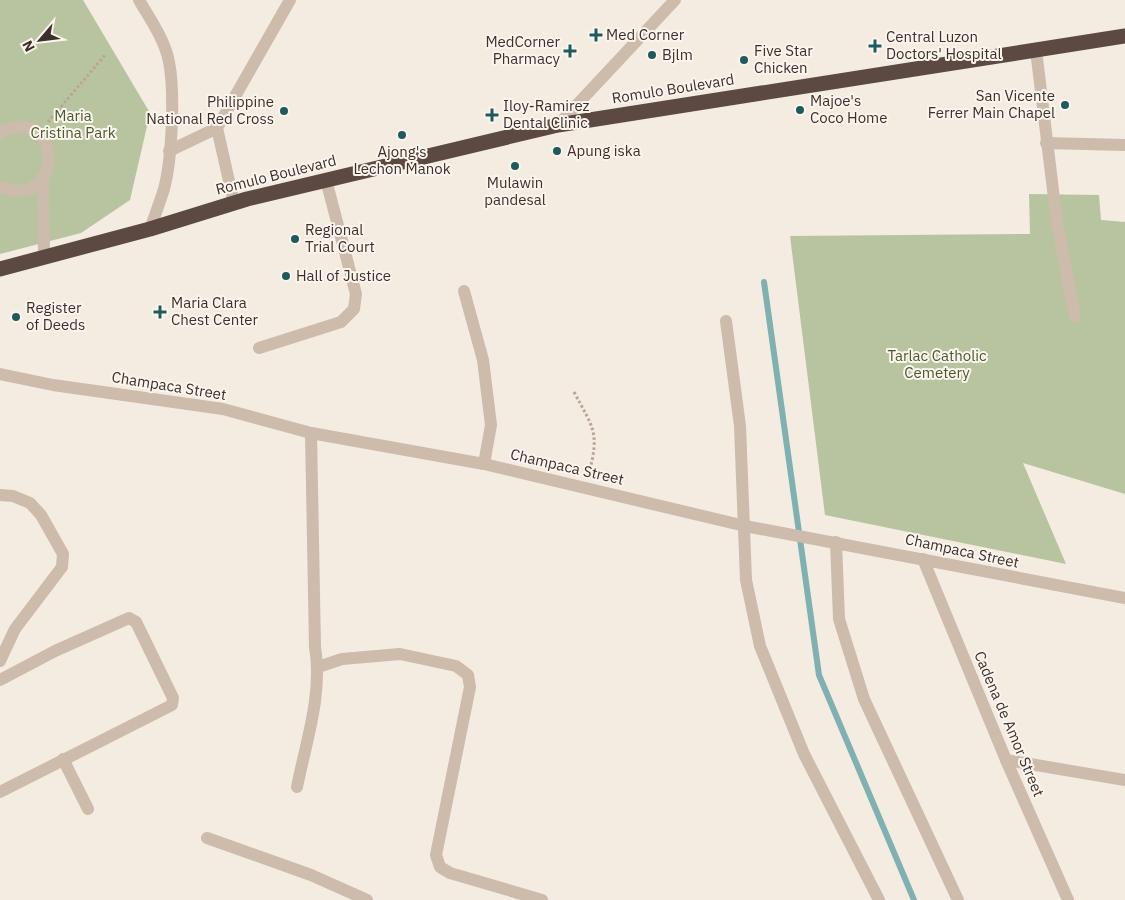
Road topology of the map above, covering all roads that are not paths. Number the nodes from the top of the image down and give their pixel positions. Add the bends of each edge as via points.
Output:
1 (139, 0) edge
2 (290, 0) edge
3 (675, 0) edge
4 (1125, 36) edge
5 (1036, 50) junction
6 (558, 125) junction
7 (217, 128) junction
8 (0, 133) edge
9 (1046, 143) junction
10 (1125, 145) edge
11 (169, 152) junction
12 (43, 177) junction
13 (326, 180) junction
14 (0, 187) edge
15 (234, 203) junction
16 (150, 229) junction
17 (44, 258) junction
18 (0, 269) edge
19 (464, 291) dead end
20 (1075, 316) dead end
21 (726, 321) dead end
22 (260, 348) dead end
23 (0, 374) edge
24 (311, 433) junction
25 (484, 464) junction
26 (0, 495) edge
27 (749, 526) junction
28 (831, 542) junction
29 (923, 559) junction
30 (1125, 598) edge
31 (0, 661) edge
32 (318, 667) junction
33 (0, 680) edge
34 (64, 759) junction
35 (1006, 760) junction
36 (1125, 780) edge
37 (297, 787) dead end
38 (0, 792) edge
39 (88, 809) dead end
40 (207, 838) dead end
41 (367, 900) edge
42 (542, 900) edge
43 (879, 900) edge
44 (958, 900) edge
45 (1068, 900) edge

1 - 11 street via 162,41 169,62 172,109
2 - 7 street
3 - 6 street
4 - 5 highway, Romulo Boulevard
5 - 6 highway, Romulo Boulevard
5 - 9 street
6 - 13 highway, Romulo Boulevard
7 - 11 street
7 - 15 street
8 - 12 street via 7,129 28,129 46,143 50,156
9 - 10 street
9 - 20 street
11 - 16 street via 164,188
12 - 14 street via 19,192
12 - 17 street
13 - 15 highway, Romulo Boulevard
13 - 22 street via 356,294 354,309 341,322
15 - 16 highway, Romulo Boulevard
16 - 17 highway, Romulo Boulevard
17 - 18 highway, Romulo Boulevard
19 - 25 street via 483,360 491,424
21 - 27 street
23 - 24 street, Champaca Street via 52,385 223,409
24 - 25 street, Champaca Street
24 - 32 street
25 - 27 street, Champaca Street
26 - 31 street via 30,503 41,515 63,554 62,567 16,629
27 - 28 street, Champaca Street
27 - 43 street via 746,580 760,646 804,754
28 - 29 street, Champaca Street
28 - 44 street via 839,619 864,699
29 - 30 street, Champaca Street
29 - 35 street, Cadena de Amor Street
32 - 37 street via 317,688
32 - 42 street via 342,659 400,654 456,666 468,675 470,687 436,855 440,868
33 - 34 street via 129,618 136,622 173,698 172,705
34 - 38 street
34 - 39 street
35 - 36 street
35 - 45 street, Cadena de Amor Street
40 - 41 street via 311,875

